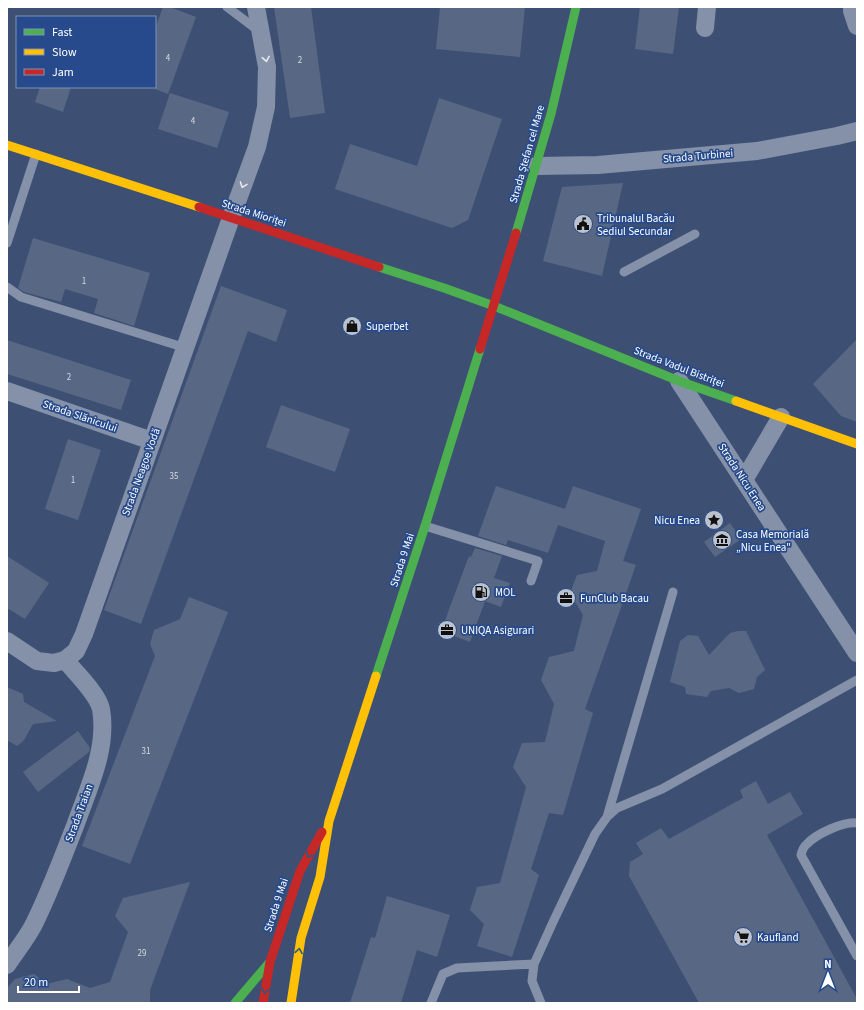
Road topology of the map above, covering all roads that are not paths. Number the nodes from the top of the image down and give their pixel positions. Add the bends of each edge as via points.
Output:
1 (228, 7) edge
2 (256, 7) edge
3 (576, 7) edge
4 (707, 7) edge
5 (852, 7) edge
6 (857, 26) edge
7 (705, 28) dead end
8 (261, 32) junction
9 (857, 131) edge
10 (7, 145) edge
11 (36, 154) junction
12 (536, 166) junction
13 (231, 218) junction
14 (695, 234) dead end
15 (7, 243) edge
16 (624, 272) dead end
17 (7, 287) edge
18 (494, 306) junction
19 (186, 348) junction
20 (679, 381) junction
21 (7, 391) edge
22 (781, 417) junction
23 (152, 441) junction
24 (857, 444) edge
25 (744, 480) junction
26 (426, 526) junction
27 (531, 581) dead end
28 (674, 592) dead end
29 (7, 641) edge
30 (857, 653) edge
31 (65, 660) junction
32 (857, 680) edge
33 (607, 817) junction
34 (329, 821) junction
35 (857, 823) edge
36 (857, 956) edge
37 (270, 962) junction
38 (534, 964) junction
39 (7, 965) edge
40 (235, 1003) edge
41 (263, 1003) edge
42 (290, 1003) edge
43 (431, 1003) edge
44 (541, 1003) edge

1 - 8 lane
2 - 8 street, Strada Neagoe Vodă
3 - 12 main road, Strada Ștefan cel Mare
4 - 7 street
5 - 6 street
8 -> 13 street, Strada Neagoe Vodă via 267,67 266,107 257,147
9 - 12 street, Strada Turbinei via 757,151 598,165
10 - 11 main road, Strada Mioriței
11 - 13 main road, Strada Mioriței
11 - 15 lane
12 - 18 main road, Strada Ștefan cel Mare
13 - 18 main road, Strada Mioriței
13 - 19 street, Strada Neagoe Vodă
14 - 16 lane
17 - 19 lane via 21,297
18 - 20 main road, Strada Vadul Bistriței
18 - 26 main road, Strada 9 Mai
19 - 23 street, Strada Neagoe Vodă
20 - 22 main road, Strada Vadul Bistriței
20 - 25 street, Strada Nicu Enea
21 - 23 street, Strada Slănicului
22 - 24 main road, Strada Vadul Bistriței
22 - 25 street
23 - 31 street, Strada Neagoe Vodă via 84,634 76,652
25 - 30 street, Strada Nicu Enea
26 - 27 lane via 538,560
26 - 34 main road, Strada 9 Mai
28 - 33 lane
29 - 31 street via 37,661 54,663
31 - 39 street, Strada Traian via 93,694 100,707 102,743 95,770 54,881 33,926
32 - 33 lane via 662,789 617,808
33 - 38 lane via 595,834
34 -> 37 main road, Strada 9 Mai via 300,871
42 -> 34 main road, Strada 9 Mai via 301,938 320,877
35 - 36 lane via 843,824 816,837 807,843 801,855
37 - 40 main road
37 -> 41 main road, Strada 9 Mai
38 - 43 lane via 457,968 443,974
38 - 44 lane via 532,981

